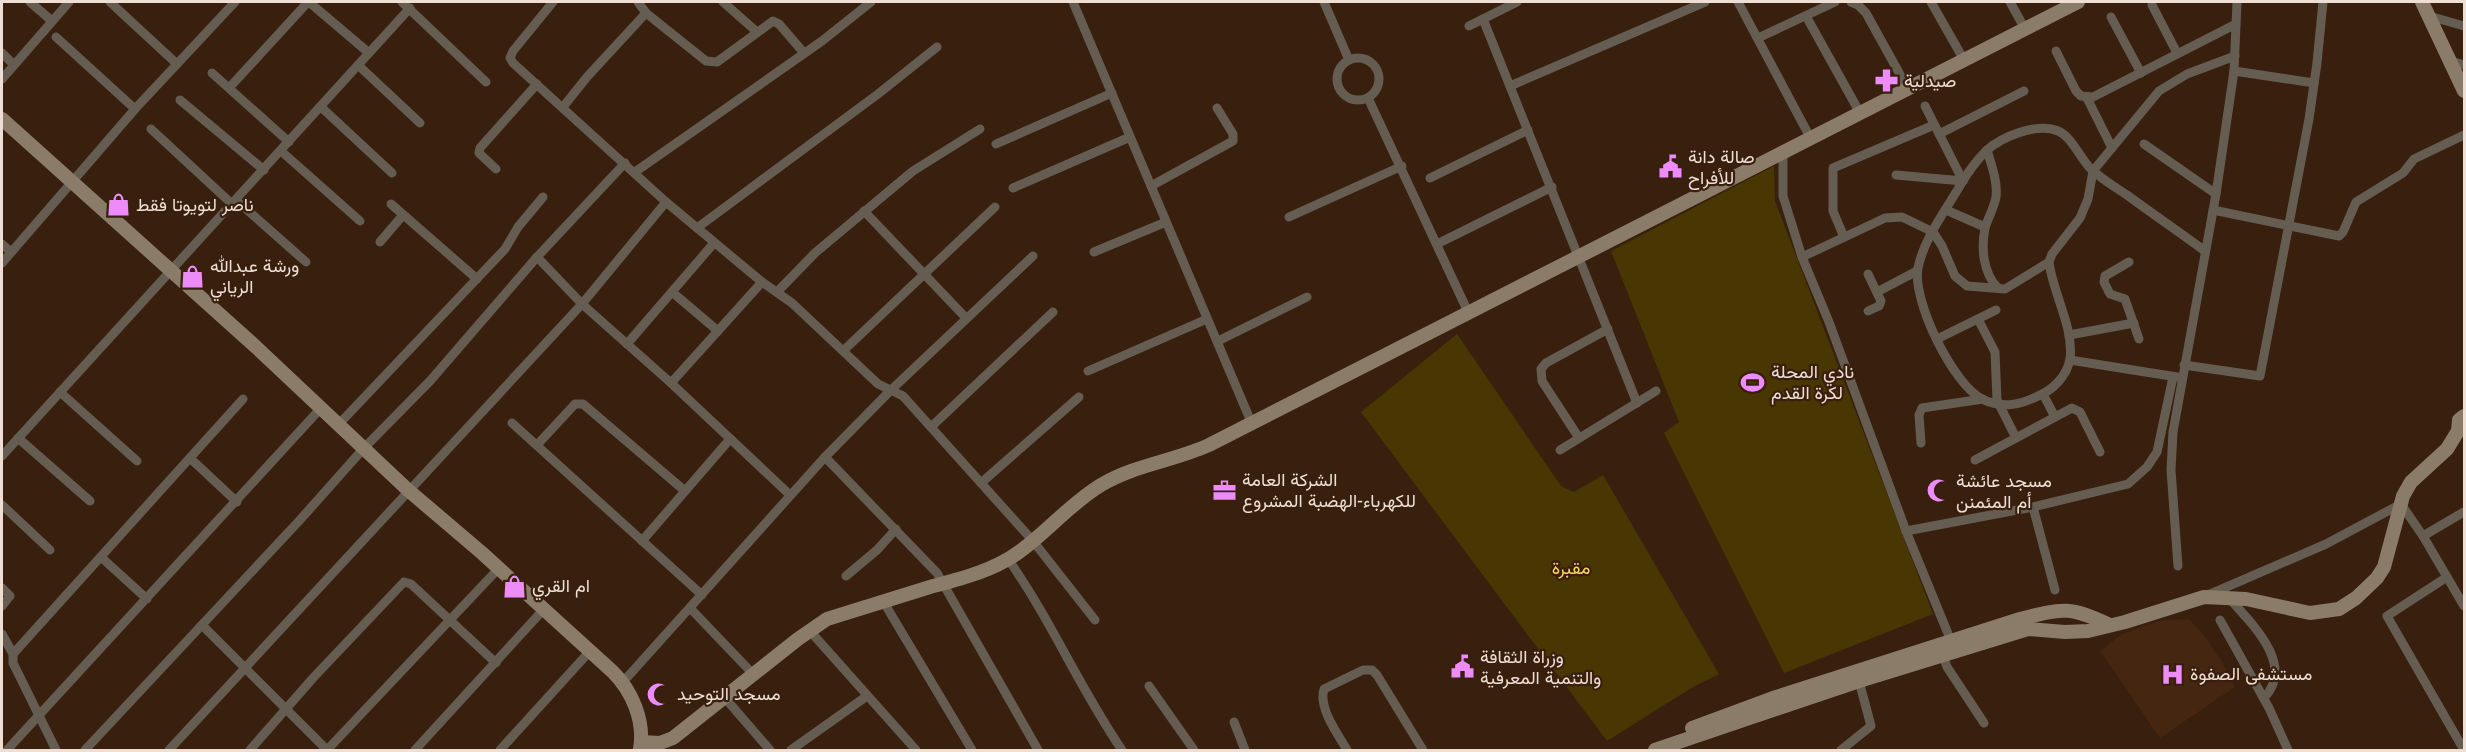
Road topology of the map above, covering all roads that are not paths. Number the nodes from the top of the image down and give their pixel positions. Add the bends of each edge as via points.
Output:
1 (30, 2) edge
2 (69, 2) edge
3 (110, 2) edge
4 (235, 2) edge
5 (309, 2) edge
6 (553, 2) edge
7 (638, 2) edge
8 (723, 2) edge
9 (871, 2) edge
10 (1073, 2) edge
11 (1324, 2) edge
12 (1517, 2) edge
13 (1705, 2) edge
14 (1738, 2) edge
15 (1835, 2) edge
16 (1851, 2) edge
17 (1931, 2) edge
18 (2010, 2) edge
19 (2078, 2) edge
20 (2237, 2) edge
21 (2323, 2) edge
22 (2422, 2) edge
23 (406, 5) edge
24 (2152, 5) dead end
25 (646, 13) junction
26 (1806, 16) junction
27 (2429, 16) junction
28 (2111, 17) dead end
29 (1483, 19) junction
30 (52, 21) junction
31 (2236, 24) junction
32 (1469, 26) dead end
33 (2464, 26) edge
34 (2025, 28) junction
35 (757, 32) junction
36 (56, 37) dead end
37 (1758, 38) junction
38 (937, 47) dead end
39 (2056, 51) dead end
40 (2, 53) edge
41 (369, 53) junction
42 (804, 53) junction
43 (2177, 53) junction
44 (2235, 56) junction
45 (1349, 60) junction
46 (1964, 60) junction
47 (2458, 63) edge
48 (177, 64) junction
49 (14, 65) junction
50 (358, 65) junction
51 (2234, 71) junction
52 (212, 73) dead end
53 (2141, 73) junction
54 (2, 79) edge
55 (486, 82) dead end
56 (2314, 83) junction
57 (537, 84) junction
58 (1510, 86) junction
59 (228, 88) junction
60 (1908, 89) junction
61 (2024, 91) dead end
62 (2464, 91) edge
63 (1112, 93) junction
64 (1368, 98) junction
65 (2087, 98) junction
66 (180, 100) dead end
67 (1925, 106) dead end
68 (321, 107) junction
69 (563, 107) junction
70 (1217, 108) dead end
71 (135, 109) junction
72 (1860, 113) junction
73 (2, 118) edge
74 (420, 123) dead end
75 (151, 129) dead end
76 (980, 129) dead end
77 (1937, 129) junction
78 (1528, 130) junction
79 (2464, 135) edge
80 (1130, 137) junction
81 (1811, 139) junction
82 (289, 142) junction
83 (996, 144) dead end
84 (2144, 144) dead end
85 (2112, 148) junction
86 (1988, 150) junction
87 (281, 151) junction
88 (1783, 153) junction
89 (625, 163) junction
90 (1401, 166) junction
91 (496, 169) dead end
92 (264, 170) junction
93 (2093, 171) junction
94 (635, 172) junction
95 (393, 173) dead end
96 (1896, 175) dead end
97 (1430, 178) dead end
98 (1963, 181) junction
99 (71, 182) junction
100 (1151, 186) junction
101 (1552, 187) junction
102 (1013, 188) dead end
103 (2216, 194) junction
104 (543, 197) dead end
105 (234, 202) junction
106 (666, 202) junction
107 (391, 204) dead end
108 (994, 207) dead end
109 (1946, 210) junction
110 (2214, 210) junction
111 (864, 211) junction
112 (403, 215) junction
113 (1289, 218) dead end
114 (360, 221) dead end
115 (1166, 222) junction
116 (2287, 225) junction
117 (1985, 227) junction
118 (697, 228) junction
119 (1933, 232) junction
120 (1844, 237) junction
121 (380, 242) dead end
122 (714, 243) junction
123 (2, 244) edge
124 (1437, 244) junction
125 (2205, 251) junction
126 (11, 252) junction
127 (1094, 252) dead end
128 (1033, 256) dead end
129 (537, 257) junction
130 (1580, 257) junction
131 (1802, 257) junction
132 (306, 262) dead end
133 (2049, 262) junction
134 (2129, 262) dead end
135 (2, 263) edge
136 (1917, 271) junction
137 (170, 272) junction
138 (923, 274) junction
139 (1868, 274) dead end
140 (477, 279) junction
141 (762, 282) junction
142 (1997, 287) junction
143 (778, 291) junction
144 (672, 292) junction
145 (1877, 292) junction
146 (1307, 297) dead end
147 (582, 304) junction
148 (1996, 310) dead end
149 (1868, 311) dead end
150 (1053, 312) dead end
151 (1469, 314) junction
152 (966, 318) junction
153 (1207, 319) junction
154 (1978, 319) junction
155 (2134, 323) junction
156 (1608, 329) junction
157 (718, 331) junction
158 (2069, 335) junction
159 (1937, 339) junction
160 (2139, 339) dead end
161 (1218, 341) junction
162 (627, 344) junction
163 (843, 351) junction
164 (2070, 360) junction
165 (2184, 365) junction
166 (1088, 371) dead end
167 (2177, 377) junction
168 (671, 383) junction
169 (890, 391) junction
170 (1656, 391) dead end
171 (60, 392) junction
172 (2043, 394) junction
173 (1079, 397) dead end
174 (243, 399) dead end
175 (1983, 399) junction
176 (1637, 403) junction
177 (1999, 405) junction
178 (321, 408) junction
179 (2055, 417) junction
180 (512, 423) dead end
181 (2461, 423) edge
182 (339, 424) junction
183 (1252, 424) junction
184 (931, 427) junction
185 (18, 438) junction
186 (1579, 438) junction
187 (2016, 438) junction
188 (730, 439) junction
189 (1921, 443) dead end
190 (537, 446) junction
191 (364, 448) junction
192 (1560, 450) dead end
193 (2100, 452) dead end
194 (2, 456) edge
195 (825, 458) junction
196 (191, 459) junction
197 (1975, 460) dead end
198 (137, 461) dead end
199 (981, 483) junction
200 (408, 490) junction
201 (685, 491) junction
202 (790, 495) junction
203 (90, 501) dead end
204 (237, 502) junction
205 (2401, 504) junction
206 (2, 505) edge
207 (2033, 507) junction
208 (2464, 512) edge
209 (896, 529) junction
210 (1906, 531) junction
211 (2423, 536) junction
212 (642, 541) junction
213 (1033, 541) junction
214 (50, 550) dead end
215 (102, 558) junction
216 (1008, 559) junction
217 (2178, 566) dead end
218 (499, 568) junction
219 (846, 576) dead end
220 (2447, 576) junction
221 (943, 585) junction
222 (2, 588) edge
223 (2055, 590) dead end
224 (702, 595) junction
225 (2204, 597) junction
226 (2229, 598) junction
227 (147, 599) junction
228 (2464, 603) edge
229 (2, 606) edge
230 (886, 606) junction
231 (690, 608) junction
232 (544, 609) junction
233 (450, 620) junction
234 (1095, 620) dead end
235 (2220, 620) dead end
236 (823, 623) junction
237 (2024, 624) junction
238 (202, 625) junction
239 (2110, 625) junction
240 (810, 631) junction
241 (2, 634) edge
242 (1951, 641) junction
243 (590, 651) junction
244 (13, 654) junction
245 (1943, 656) junction
246 (495, 663) junction
247 (245, 668) junction
248 (754, 675) junction
249 (1859, 681) junction
250 (623, 682) junction
251 (1149, 686) dead end
252 (867, 696) junction
253 (725, 698) junction
254 (2264, 698) junction
255 (285, 710) junction
256 (39, 715) junction
257 (1234, 722) dead end
258 (1984, 723) dead end
259 (640, 746) edge
260 (764, 748) edge
261 (1659, 749) edge
262 (6, 750) edge
263 (56, 750) edge
264 (85, 750) edge
265 (169, 750) edge
266 (250, 750) edge
267 (327, 750) edge
268 (415, 750) edge
269 (500, 750) edge
270 (791, 750) edge
271 (916, 750) edge
272 (972, 750) edge
273 (1038, 750) edge
274 (1122, 750) edge
275 (1194, 750) edge
276 (1245, 750) edge
277 (1347, 750) edge
278 (1423, 750) edge
279 (1841, 750) edge
280 (2288, 750) edge
281 (2464, 750) edge

1 - 30 street
2 - 30 street
3 - 48 street
4 - 48 street
5 - 41 street
5 - 59 street
6 - 57 street via 510,58
7 - 25 street
8 - 35 street
9 - 42 street
10 - 63 street
11 - 45 street
12 - 29 street
13 - 58 street
14 - 37 street
15 - 26 street
16 - 60 street via 1866,13
17 - 46 street
18 - 34 street
19 - 34 street
20 - 31 street
21 - 56 street
22 - 27 street
23 - 41 street
23 - 55 street
24 - 43 street
25 - 35 street via 706,61 717,62
25 - 69 street
26 - 37 street
26 - 72 street
27 - 33 street
27 - 47 street
28 - 53 street
29 - 32 street
29 - 58 street
30 - 49 street
31 - 43 street
31 - 44 street
34 - 46 street
35 - 42 street via 773,21
36 - 71 street
37 - 81 street
38 - 118 street
39 - 65 street via 2076,91
40 - 49 street
41 - 50 street
42 - 94 street
43 - 53 street
44 - 51 street
44 - 85 street via 2172,81 2159,91
45 - 64 street via 1368,60 1378,70 1378,89
45 - 64 street via 1339,69 1339,89 1355,101
46 - 60 street
47 - 62 street
48 - 71 street
49 - 54 street
50 - 68 street
50 - 74 street
51 - 56 street
51 - 103 street
52 - 59 street
53 - 65 street
56 - 116 street
57 - 69 street
57 - 91 street via 480,148 479,153
58 - 78 street
59 - 82 street
60 - 72 street
61 - 77 street
63 - 80 street
63 - 83 street
64 - 90 street
65 - 85 street
66 - 92 street
67 - 77 street
68 - 82 street
68 - 95 street
69 - 89 street
70 - 100 street via 1233,134 1233,141
71 - 99 street
72 - 81 street
73 - 99 street
75 - 105 street
76 - 111 street via 913,171
77 - 98 street
77 - 120 street via 1833,168 1833,211
78 - 97 street
78 - 101 street
79 - 116 street via 2414,159 2403,173 2356,202 2339,236
80 - 100 street
80 - 102 street
81 - 88 street
82 - 87 street
84 - 103 street
85 - 93 street
86 - 93 street via 2024,132 2057,131
86 - 98 street
86 - 117 street via 1996,197
87 - 92 street
87 - 114 street
88 - 130 street
88 - 131 street via 1783,196
89 - 94 street
89 - 129 street
90 - 113 street
90 - 124 street
92 - 105 street
93 - 125 street
93 - 133 street via 2080,218
94 - 106 street
96 - 98 street
98 - 109 street
99 - 126 street
99 - 137 street
100 - 115 street
101 - 124 street
101 - 130 street
103 - 110 street
104 - 140 street via 505,249
105 - 132 street
105 - 137 street
106 - 118 street
106 - 147 street
107 - 112 street
108 - 138 street
109 - 117 street
109 - 119 street
110 - 116 street
110 - 125 street
111 - 138 street
111 - 143 street
112 - 121 street
112 - 140 street
115 - 127 street
115 - 153 street
116 - 165 street via 2260,376
117 - 142 street via 1984,262
118 - 122 street
119 - 120 street via 1910,220 1893,217
119 - 136 street
119 - 142 street via 1959,282 1975,288
120 - 131 street
122 - 141 street
122 - 144 street
123 - 126 street
124 - 151 street
125 - 165 street
126 - 135 street
128 - 152 street
129 - 147 street
129 - 191 street via 430,381
130 - 151 street
130 - 156 street
131 - 210 street
133 - 142 street via 2005,290
133 - 158 street
134 - 155 street via 2105,276 2103,282 2110,294 2125,299
136 - 145 street
136 - 159 street via 1924,307
137 - 171 street
137 - 178 street
138 - 152 street
138 - 163 street
139 - 145 street
140 - 182 street
141 - 143 street
141 - 157 street
143 - 163 street
144 - 157 street
144 - 162 street
145 - 149 street via 1881,303
146 - 161 street
147 - 162 street
147 - 200 street
148 - 154 street
150 - 184 street
151 - 183 street
152 - 169 street
153 - 161 street
153 - 166 street
154 - 159 street
154 - 177 street via 1995,352
155 - 158 street
155 - 160 street
156 - 176 street
156 - 186 street via 1541,369 1542,381
157 - 168 street
158 - 164 street
159 - 175 street via 1961,381
161 - 183 street
162 - 168 street
163 - 169 street
164 - 167 street
164 - 172 street via 2060,380
165 - 167 street
167 - 207 street via 2157,452 2139,476 2114,489
167 - 217 street via 2171,470
168 - 188 street
169 - 184 street via 903,396
169 - 195 street
170 - 176 street
171 - 185 street
171 - 198 street
172 - 177 street via 2023,404
172 - 179 street
173 - 199 street
174 - 196 street
175 - 177 street
175 - 189 street via 1922,408
176 - 186 street
177 - 187 street
178 - 182 street
178 - 204 street
179 - 187 street
179 - 193 street via 2069,409 2078,410
180 - 190 street
181 - 205 street via 2447,449 2411,482
182 - 191 street
183 - 213 street via 1198,450 1131,471 1102,485
184 - 199 street
185 - 194 street
185 - 203 street
186 - 192 street
187 - 197 street
188 - 201 street
188 - 202 street
190 - 201 street via 575,404 583,404
190 - 212 street
191 - 200 street
191 - 238 street
195 - 202 street
195 - 209 street
196 - 204 street
196 - 215 street
199 - 213 street
200 - 218 street
200 - 247 street
201 - 212 street
202 - 224 street
204 - 227 street
205 - 211 street
205 - 225 street via 2326,544
205 - 226 street via 2384,567 2346,605 2310,613
206 - 214 street
207 - 210 street
207 - 223 street
208 - 211 street
209 - 219 street
209 - 221 street
210 - 242 street
211 - 220 street
212 - 224 street
213 - 216 street
213 - 234 street
215 - 227 street
215 - 244 street
216 - 221 street
216 - 274 street via 1100,719
218 - 232 street
218 - 233 street
220 - 228 street
220 - 281 street via 2386,616
221 - 230 street
221 - 236 street via 830,617
221 - 273 street
222 - 229 street via 10,596
224 - 231 street
225 - 226 street
225 - 239 street
226 - 254 street via 2263,638 2275,668 2275,680
227 - 256 street
230 - 236 street
230 - 272 street
231 - 248 street
231 - 250 street
232 - 243 street
232 - 246 street
233 - 246 street
233 - 255 street via 404,582
233 - 267 street
235 - 254 street
236 - 240 street
237 - 239 street via 2072,632
237 - 239 street via 2059,609 2084,613
237 - 242 street
237 - 245 street
238 - 247 street
238 - 264 street
240 - 248 street
240 - 252 street
241 - 244 street
242 - 261 street via 1773,698 1671,736 1663,740
243 - 250 street
243 - 269 street
244 - 256 street via 13,663
245 - 249 street
245 - 258 street
246 - 268 street
247 - 255 street
247 - 265 street
248 - 253 street
249 - 261 street
249 - 279 street via 1871,726
250 - 259 street via 639,720
251 - 275 street
252 - 270 street
252 - 271 street
253 - 259 street via 673,738
253 - 260 street
254 - 280 street
255 - 266 street
255 - 267 street
256 - 262 street
256 - 263 street
257 - 276 street
277 - 278 street via 1322,696 1324,689 1363,670 1372,670 1377,675

